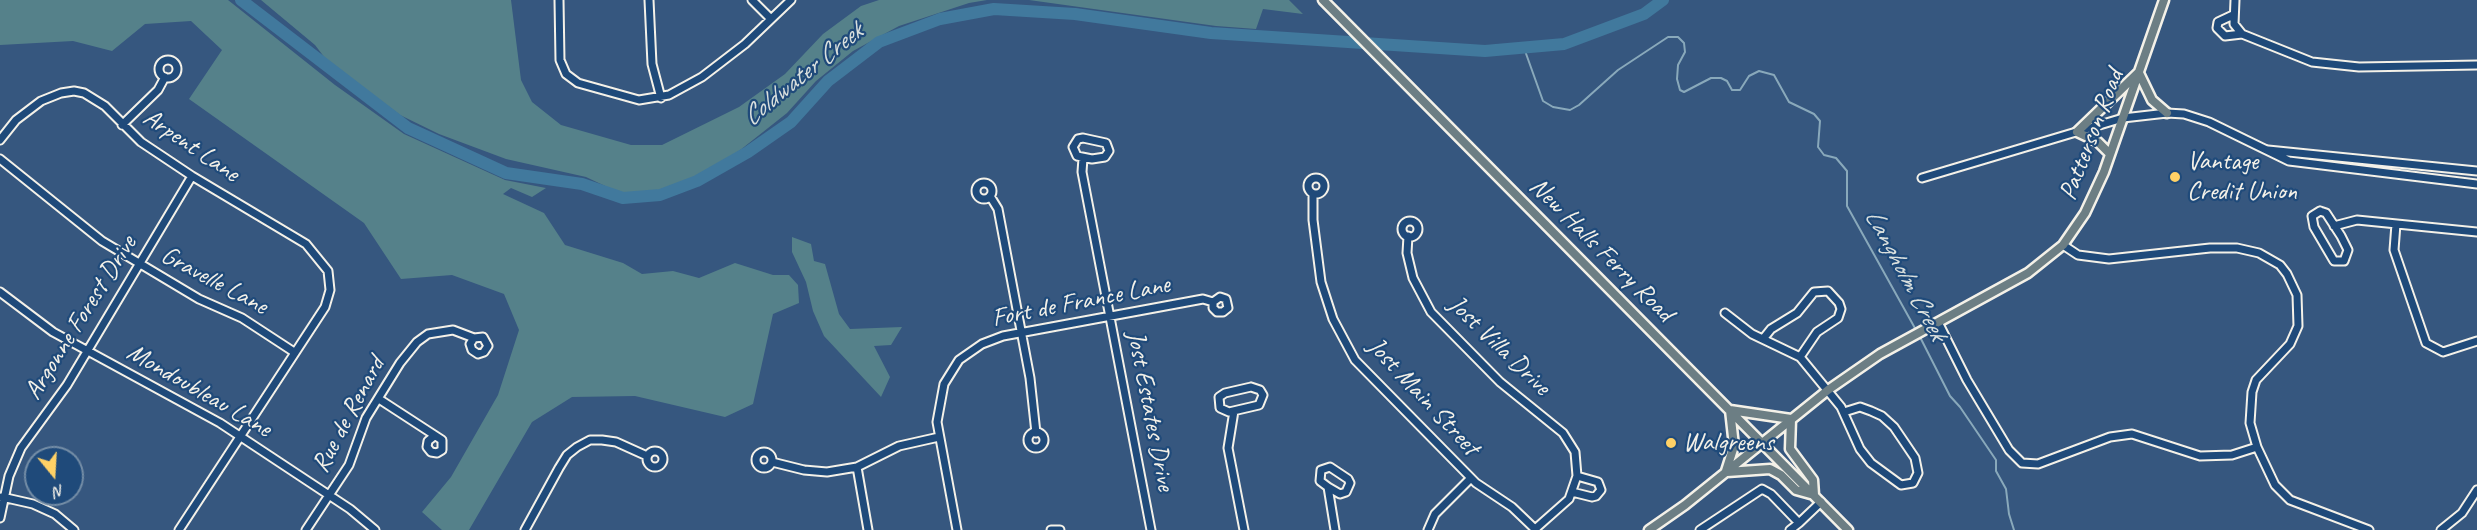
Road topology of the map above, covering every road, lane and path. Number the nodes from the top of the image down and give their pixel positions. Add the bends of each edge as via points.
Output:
1 (559, 0) edge
2 (649, 0) edge
3 (752, 0) edge
4 (791, 0) edge
5 (1323, 0) edge
6 (2164, 0) edge
7 (2235, 0) edge
8 (2233, 15) junction
9 (770, 18) junction
10 (2242, 33) junction
11 (2477, 65) edge
12 (2139, 73) junction
13 (165, 77) dead end
14 (661, 98) junction
15 (2167, 113) junction
16 (2123, 118) junction
17 (122, 125) junction
18 (2077, 132) junction
19 (0, 140) edge
20 (2266, 150) junction
21 (2110, 154) junction
22 (1083, 158) junction
23 (0, 159) edge
24 (2477, 171) edge
25 (192, 176) junction
26 (1922, 178) dead end
27 (2477, 183) edge
28 (1313, 194) dead end
29 (990, 196) dead end
30 (2396, 224) junction
31 (2334, 226) junction
32 (2477, 232) edge
33 (1408, 236) dead end
34 (2063, 245) junction
35 (141, 266) junction
36 (0, 292) edge
37 (1213, 302) dead end
38 (1725, 313) dead end
39 (1110, 315) junction
40 (1936, 325) junction
41 (1021, 333) junction
42 (474, 338) dead end
43 (1763, 339) junction
44 (2477, 341) edge
45 (88, 351) junction
46 (294, 352) junction
47 (1800, 357) junction
48 (1828, 390) junction
49 (379, 399) junction
50 (1730, 410) junction
51 (1234, 411) junction
52 (1844, 412) junction
53 (1791, 419) junction
54 (1036, 432) dead end
55 (240, 436) junction
56 (433, 437) dead end
57 (939, 437) junction
58 (1761, 442) junction
59 (2257, 447) junction
60 (647, 456) dead end
61 (772, 462) dead end
62 (857, 467) junction
63 (1726, 472) junction
64 (1577, 476) junction
65 (1471, 478) junction
66 (1328, 487) junction
67 (2477, 490) edge
68 (1572, 492) junction
69 (329, 496) junction
70 (2, 497) edge
71 (1817, 499) junction
72 (0, 518) edge
73 (1799, 523) junction
74 (1536, 529) edge
75 (74, 530) edge
76 (178, 530) edge
77 (306, 530) edge
78 (375, 530) edge
79 (525, 530) edge
80 (868, 530) edge
81 (957, 530) edge
82 (1051, 530) edge
83 (1060, 530) edge
84 (1151, 530) edge
85 (1244, 530) edge
86 (1335, 530) edge
87 (1428, 530) edge
88 (1649, 530) edge
89 (1700, 530) edge
90 (1790, 530) edge
91 (1848, 530) edge
92 (2369, 530) edge
93 (2441, 530) edge

1 - 14 street via 560,60 566,74 578,82 631,99
2 - 14 street via 652,64
3 - 9 street
4 - 9 street
5 - 50 main road, New Halls Ferry Road
6 - 12 main road, Patterson Road
7 - 8 street
8 - 10 street via 2234,24
8 - 10 street via 2218,22 2217,28 2225,36
9 - 14 street via 736,52
10 - 11 street via 2312,62 2359,67
12 - 15 main road via 2152,100
12 - 16 main road, Patterson Road
12 - 18 main road
13 - 17 street via 158,90
15 - 16 street
15 - 20 street via 2202,120
16 - 18 street
16 - 21 main road, Patterson Road
17 - 19 street, Arpent Lane via 94,97 74,91 41,101 16,120
17 - 25 street, Arpent Lane
18 - 21 main road via 2098,142
18 - 26 street
20 - 24 street
20 - 27 street via 2280,159 2298,162
21 - 34 main road, Patterson Road via 2085,213
22 - 22 street, Jost Estates Drive via 1105,158 1108,147 1101,141 1078,139 1074,153
22 - 39 street, Jost Estates Drive via 1082,172
23 - 35 street, Gravelle Lane via 85,229
25 - 35 street, Argonne Forest Drive
25 - 46 street, Arpent Lane via 306,244 328,271 328,299
28 - 65 street, Jost Main Street via 1321,282 1344,343 1375,383
29 - 41 street via 998,209
30 - 31 street via 2357,220
30 - 32 street
30 - 44 street via 2394,250 2426,343 2443,352
31 - 31 street via 2348,250 2348,256 2339,262 2329,254 2312,216 2320,211 2326,213
33 - 64 street, Jost Villa Drive via 1407,253 1413,278 1431,312 1500,382 1563,433 1575,452
34 - 40 main road, Patterson Road via 2028,273
34 - 59 street via 2078,255 2109,259 2237,248 2259,253 2280,265 2297,295 2298,326 2289,344 2256,380 2250,423
35 - 45 street, Argonne Forest Drive
35 - 46 street, Gravelle Lane via 242,318
36 - 45 street, Mondoubleau Lane via 42,325
37 - 39 street, Fort de France Lane via 1203,299
38 - 43 street
39 - 41 street, Fort de France Lane
39 - 84 street, Jost Estates Drive
40 - 48 main road, Patterson Road via 1880,354
40 - 59 street via 2009,450 2022,463 2038,464 2102,440 2132,434 2200,456 2232,455
41 - 54 street
41 - 57 street, Fort de France Lane via 992,339 955,366 940,396
42 - 49 street, Rue de Renard via 453,330 428,334 400,363
43 - 47 street
43 - 47 street via 1771,329 1797,313 1814,292 1828,291 1839,303 1838,318 1817,332
45 - 55 street, Mondoubleau Lane via 187,402
45 - 70 street, Argonne Forest Drive via 21,448
46 - 55 street
47 - 48 street
48 - 52 street
48 - 53 main road, Patterson Road
49 - 56 street
49 - 69 street, Rue de Renard via 366,418 349,465
50 - 53 main road
50 - 58 main road, New Halls Ferry Road
50 - 63 main road via 1734,446
51 - 51 street via 1259,405 1263,400 1260,390 1251,387 1219,397 1220,408
51 - 85 street via 1228,448
52 - 52 street via 1860,407 1882,416 1894,427 1915,458 1918,473 1913,483 1894,482 1871,463 1857,444
53 - 58 main road, Patterson Road
53 - 71 main road via 1790,449 1810,472
55 - 69 street, Mondoubleau Lane
55 - 76 street
57 - 62 street via 899,446
57 - 81 street, Fort de France Lane
58 - 63 main road, Patterson Road
58 - 71 main road, New Halls Ferry Road
59 - 92 street via 2274,485 2290,500
60 - 79 street via 602,440 590,440 577,447 567,454
61 - 62 street via 815,472
62 - 80 street
63 - 71 main road via 1770,469 1796,490
63 - 88 main road, Patterson Road
64 - 68 street, Jost Villa Drive
64 - 68 street via 1598,482 1601,490 1592,497
65 - 74 street, Jost Main Street
65 - 87 street via 1435,514
66 - 66 street via 1340,494 1346,492 1350,483 1336,470 1325,467 1319,475
66 - 86 street
67 - 93 street via 2463,513
68 - 74 street, Jost Villa Drive via 1564,506
69 - 77 street, Rue de Renard
69 - 78 street, Mondoubleau Lane
70 - 72 street, Argonne Forest Drive
70 - 75 street via 55,514
71 - 73 street
71 - 91 main road, New Halls Ferry Road
73 - 89 street via 1762,489
73 - 90 street
82 - 83 street

